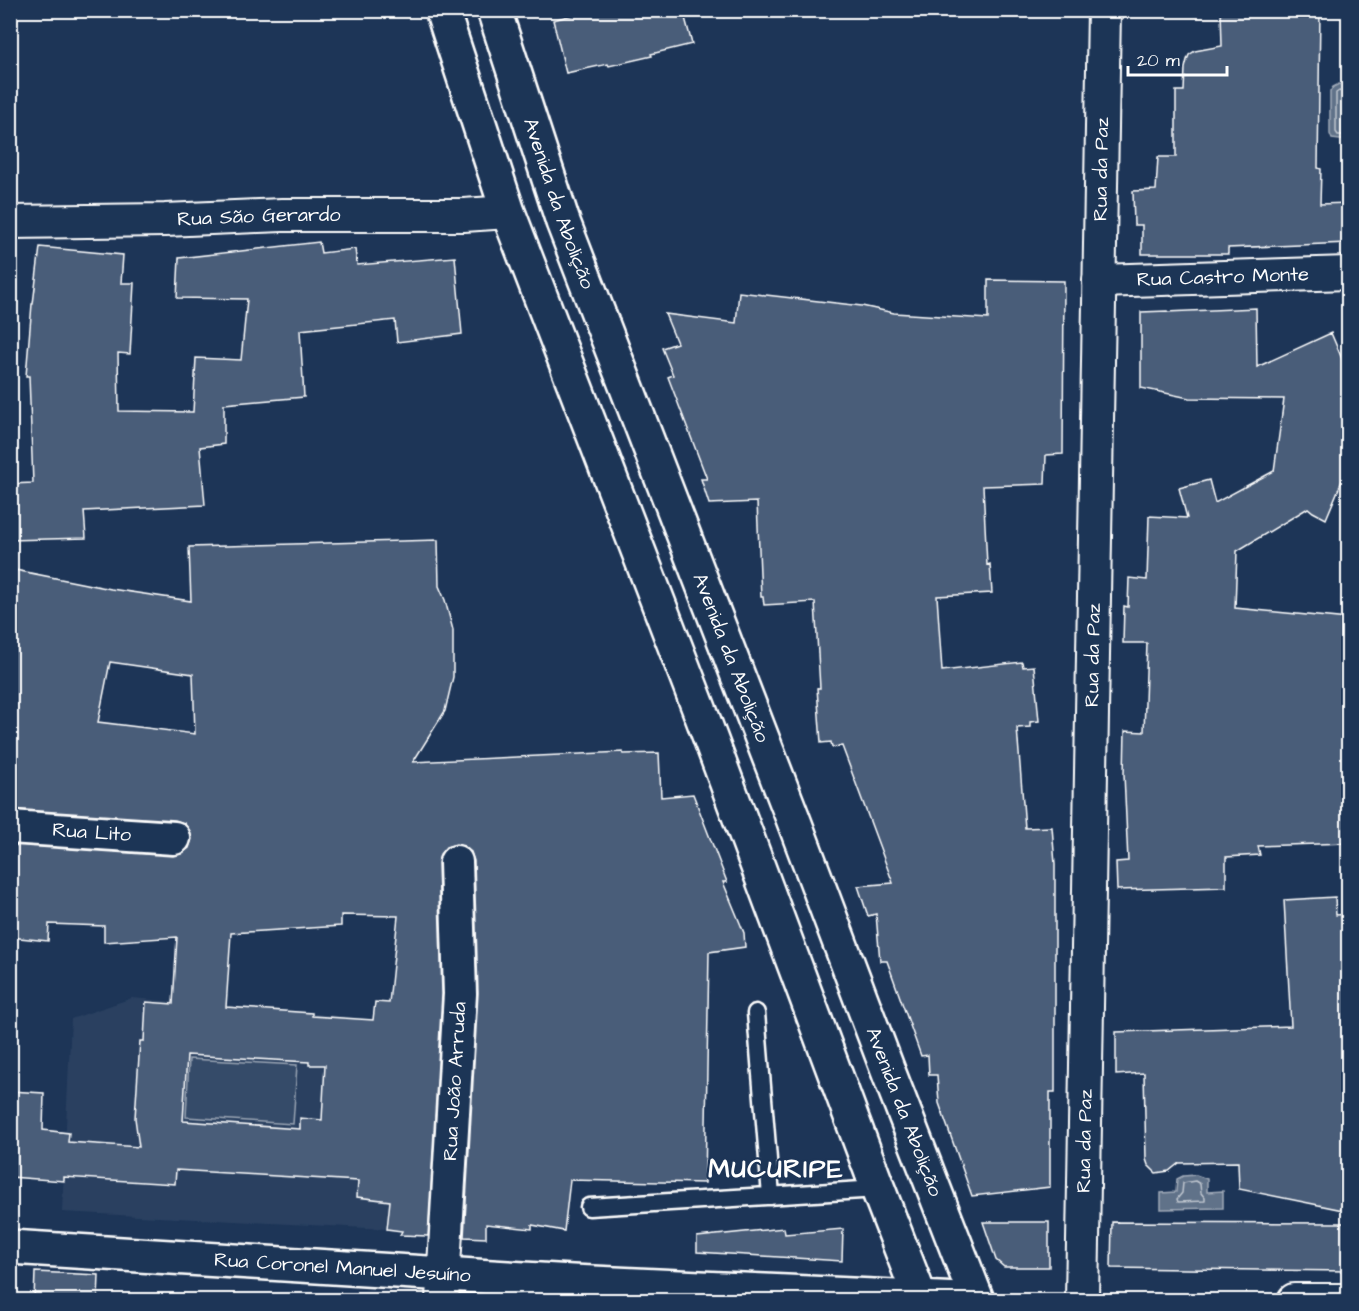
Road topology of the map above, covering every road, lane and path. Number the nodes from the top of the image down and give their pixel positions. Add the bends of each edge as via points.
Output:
1 (442, 10) edge
2 (494, 10) edge
3 (1104, 10) edge
4 (508, 212) junction
5 (10, 222) edge
6 (563, 222) junction
7 (1348, 273) edge
8 (1099, 280) junction
9 (792, 816) junction
10 (10, 827) edge
11 (746, 833) junction
12 (174, 838) dead end
13 (456, 862) dead end
14 (756, 1013) dead end
15 (878, 1189) junction
16 (771, 1197) junction
17 (589, 1207) dead end
18 (10, 1247) edge
19 (442, 1287) edge
20 (921, 1299) edge
21 (961, 1300) edge
22 (977, 1300) edge
23 (1082, 1300) edge
24 (1294, 1300) edge
25 (1348, 1300) edge

1 - 4 main road
2 - 6 main road, Avenida da Abolição
3 - 8 street, Rua da Paz
4 - 5 street, Rua São Gerardo
4 - 6 main road
4 - 11 main road
6 - 9 main road, Avenida da Abolição
7 - 8 street, Rua Castro Monte
8 - 23 street, Rua da Paz
9 - 11 main road
9 - 22 main road, Avenida da Abolição
10 - 12 street, Rua Lito
11 - 15 main road
13 - 19 street, Rua João Arruda via 460,994
14 - 16 lane
15 - 16 lane
15 - 20 main road
16 - 17 lane
18 - 19 main road, Rua Coronel Manuel Jesuíno
19 - 20 main road, Rua Coronel Manuel Jesuíno via 572,1282
20 - 21 main road, Rua Coronel Manuel Jesuíno
24 - 25 street

